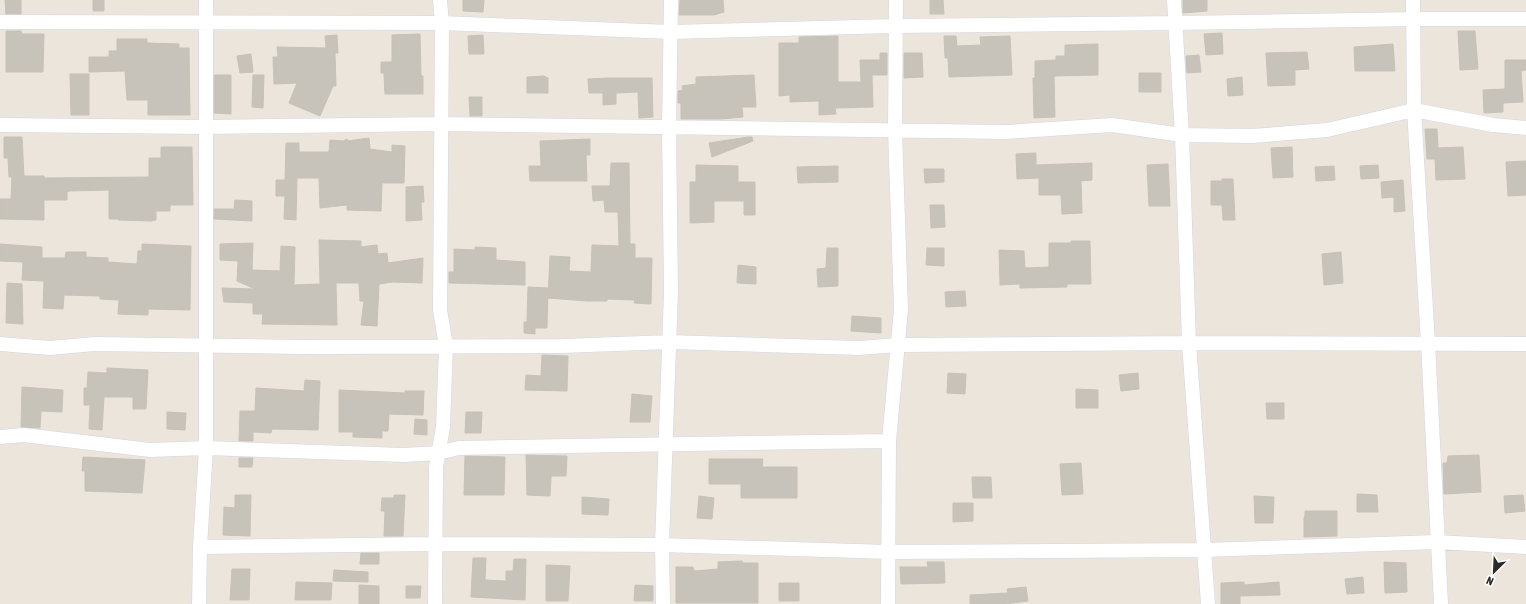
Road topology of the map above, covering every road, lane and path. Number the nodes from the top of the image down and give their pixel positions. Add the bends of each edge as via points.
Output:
1 (206, 0) edge
2 (440, 0) edge
3 (671, 0) edge
4 (896, 0) edge
5 (1174, 0) edge
6 (1413, 0) edge
7 (1414, 18) junction
8 (1526, 19) edge
9 (0, 22) edge
10 (206, 23) junction
11 (442, 23) junction
12 (1175, 23) junction
13 (894, 26) junction
14 (671, 32) junction
15 (1414, 110) junction
16 (440, 124) junction
17 (0, 125) edge
18 (205, 127) junction
19 (669, 127) junction
20 (1526, 128) edge
21 (895, 131) junction
22 (1182, 135) junction
23 (670, 342) junction
24 (1189, 343) junction
25 (0, 344) edge
26 (1428, 344) junction
27 (1526, 344) edge
28 (207, 346) junction
29 (446, 346) junction
30 (898, 346) junction
31 (0, 437) edge
32 (889, 441) junction
33 (666, 446) junction
34 (206, 448) junction
35 (438, 453) junction
36 (1437, 542) junction
37 (434, 544) junction
38 (662, 545) junction
39 (200, 547) junction
40 (1526, 547) edge
41 (1204, 550) junction
42 (888, 552) junction
43 (199, 604) edge
44 (435, 604) edge
45 (663, 604) edge
46 (888, 604) edge
47 (1208, 604) edge
48 (1441, 604) edge

1 - 10 street
2 - 11 street
3 - 14 street
4 - 13 street
5 - 12 street
6 - 7 street
7 - 8 street
7 - 12 street
7 - 15 street
9 - 10 street
10 - 11 street
10 - 18 street
11 - 14 street
11 - 16 street
12 - 13 street
12 - 22 street
13 - 14 street
13 - 21 street
14 - 19 street
15 - 20 street via 1493,125
15 - 22 street via 1327,130 1252,136
15 - 26 street
16 - 18 street
16 - 19 street
16 - 29 street via 440,310
17 - 18 street
18 - 28 street
19 - 21 street
19 - 23 street
21 - 22 street via 1005,132 1112,125
21 - 30 street via 901,309
22 - 24 street
23 - 29 street via 562,346
23 - 30 street via 859,348
23 - 33 street
24 - 26 street
24 - 30 street
24 - 41 street
25 - 28 street via 50,348 94,344
26 - 27 street
26 - 36 street
28 - 29 street
28 - 34 street
29 - 35 street via 443,427
30 - 32 street
31 - 34 street via 24,435 150,450
32 - 33 street
32 - 42 street
33 - 35 street via 459,448
33 - 38 street
34 - 35 street via 404,455
34 - 39 street
35 - 37 street
36 - 40 street
36 - 41 street
36 - 48 street
37 - 38 street
37 - 39 street
37 - 44 street
38 - 42 street
38 - 45 street
39 - 43 street
41 - 42 street
41 - 47 street
42 - 46 street

